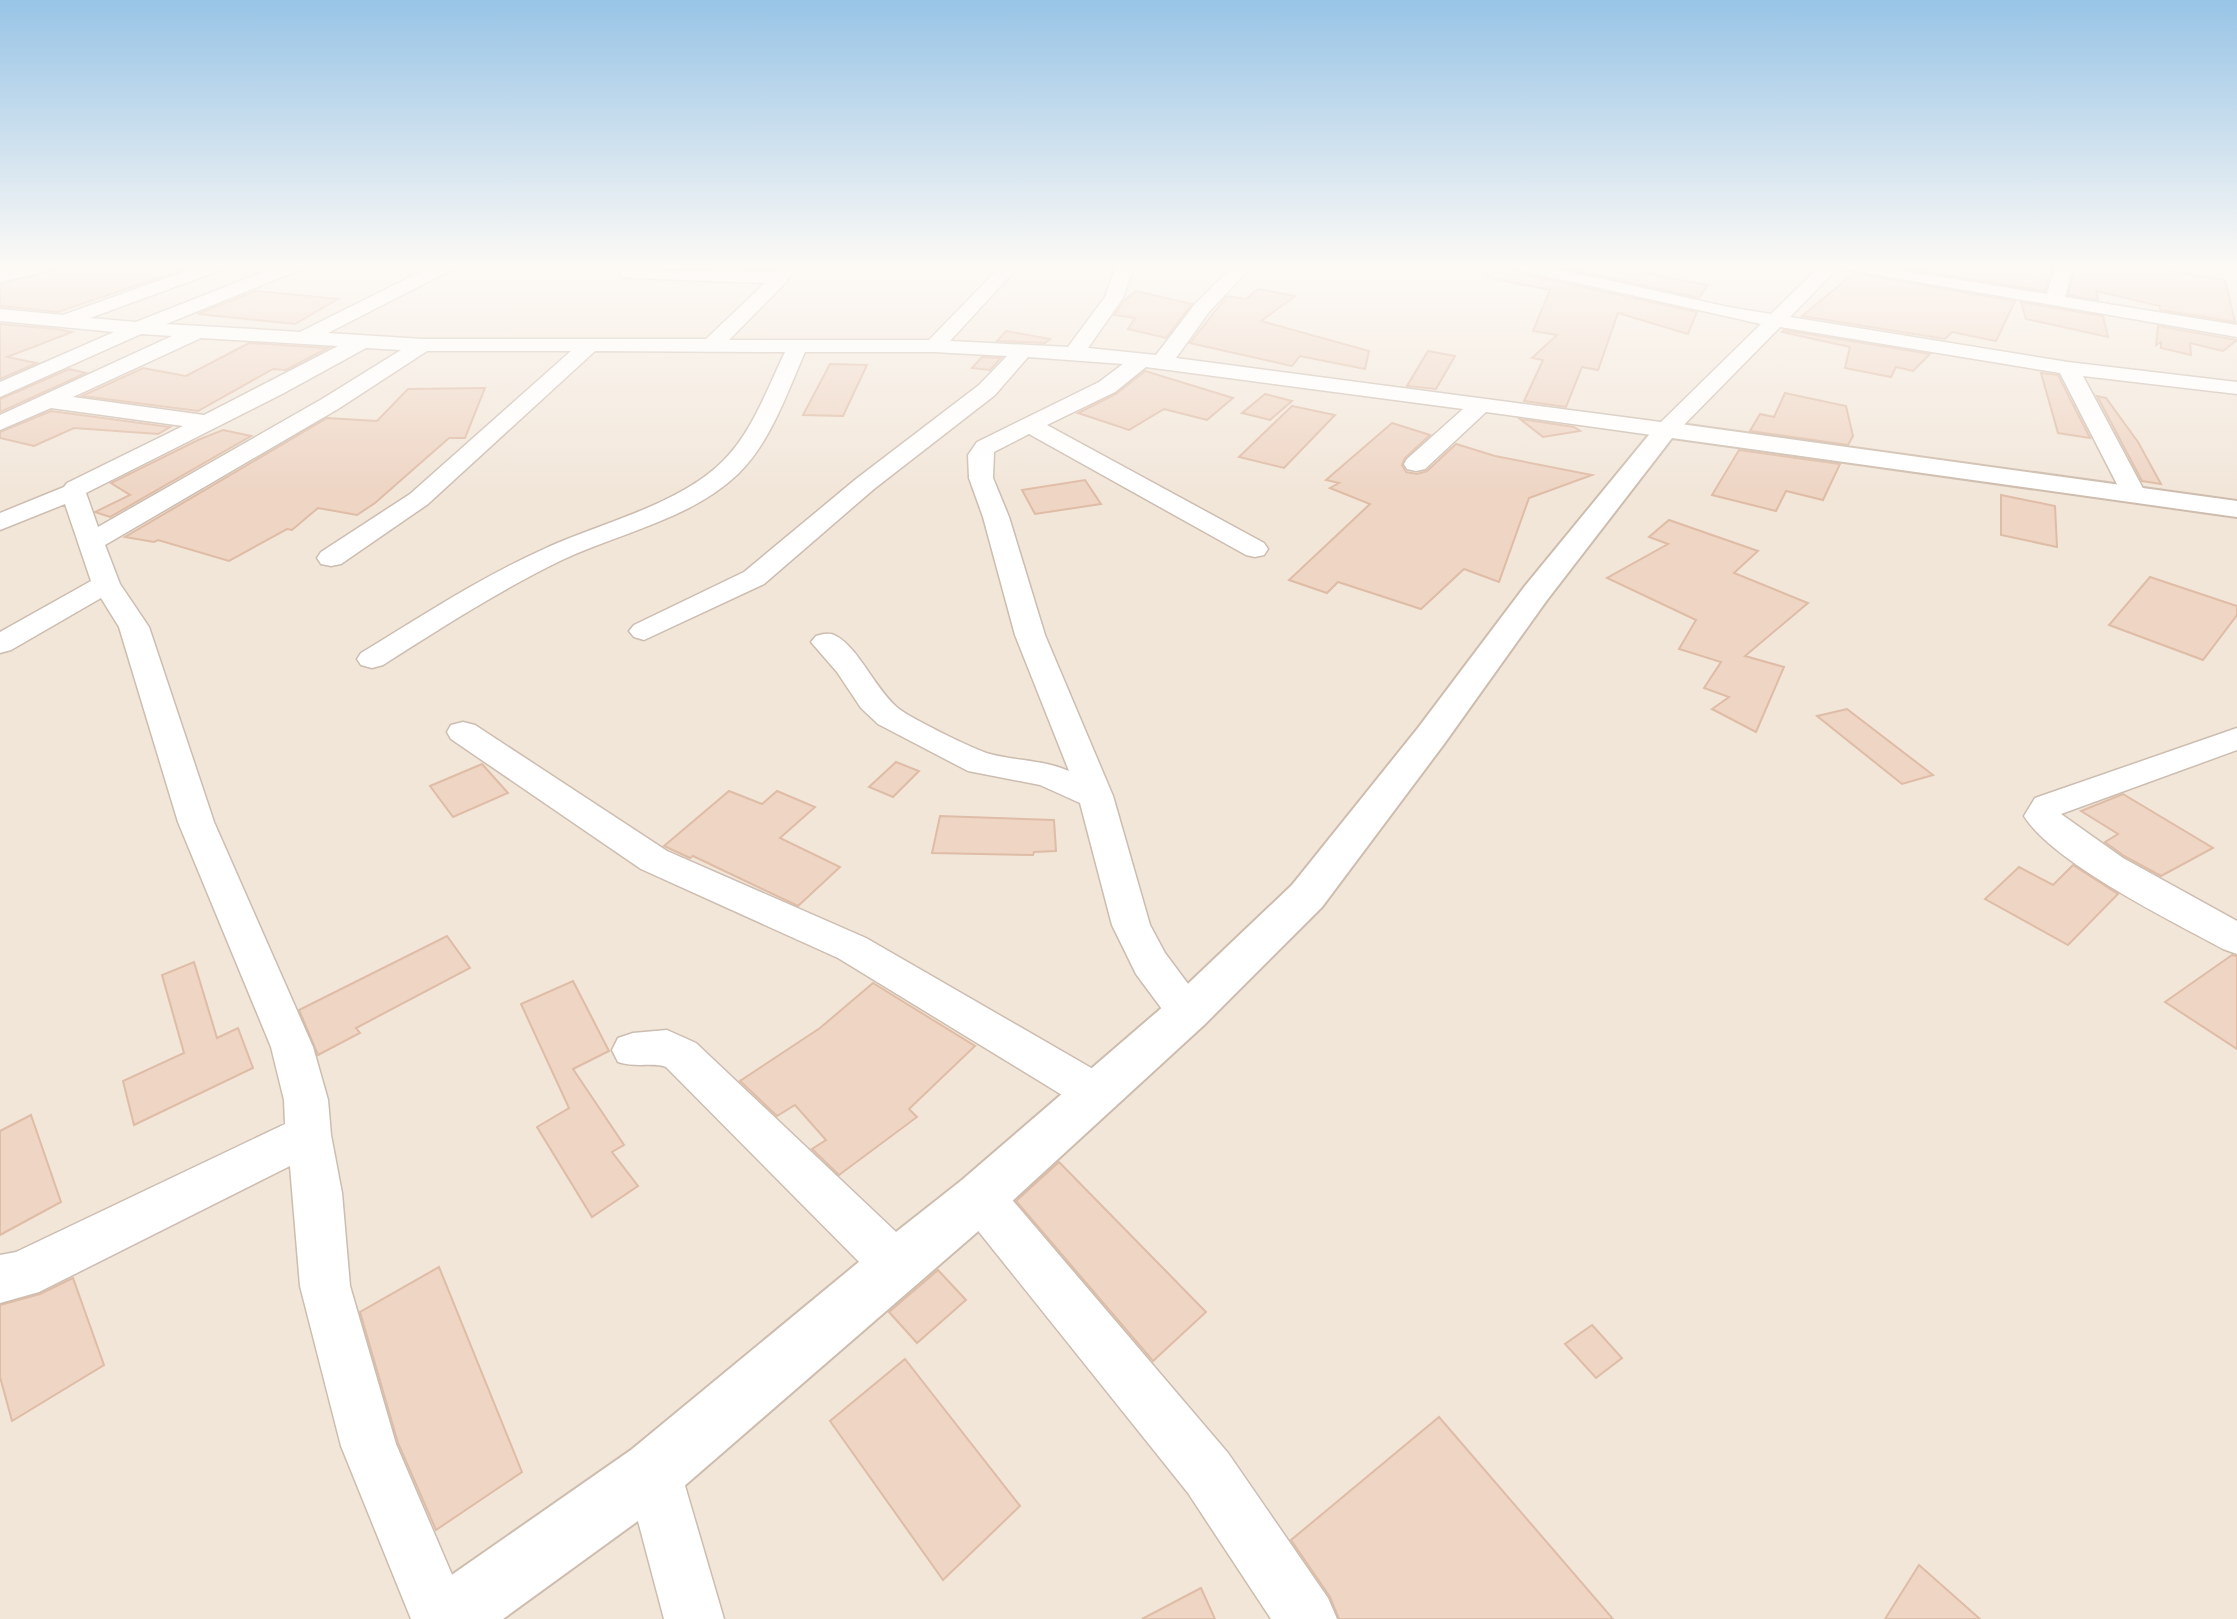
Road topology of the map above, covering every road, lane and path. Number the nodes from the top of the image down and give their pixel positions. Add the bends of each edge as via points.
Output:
1 (108, 342) edge
2 (177, 342) edge
3 (362, 342) edge
4 (371, 342) edge
5 (715, 342) edge
6 (938, 342) edge
7 (1082, 342) edge
8 (1170, 342) edge
9 (1756, 342) edge
10 (1912, 342) edge
11 (713, 344) junction
12 (423, 345) junction
13 (798, 345) junction
14 (934, 346) junction
15 (587, 348) junction
16 (1023, 350) junction
17 (1074, 353) junction
18 (1152, 361) junction
19 (2068, 368) junction
20 (2237, 388) edge
21 (0, 391) edge
22 (51, 401) junction
23 (1482, 404) junction
24 (206, 422) junction
25 (0, 423) edge
26 (1030, 425) junction
27 (1666, 430) junction
28 (1416, 464) dead end
29 (73, 492) junction
30 (2134, 495) junction
31 (2237, 509) edge
32 (0, 522) edge
33 (91, 542) junction
34 (1255, 549) dead end
35 (331, 558) dead end
36 (106, 584) junction
37 (644, 631) dead end
38 (826, 642) dead end
39 (0, 644) edge
40 (372, 659) dead end
41 (463, 732) dead end
42 (2237, 738) edge
43 (1077, 748) junction
44 (1048, 775) junction
45 (1096, 796) junction
46 (2237, 939) edge
47 (1188, 1012) junction
48 (633, 1049) dead end
49 (1096, 1093) junction
50 (308, 1135) junction
51 (980, 1197) junction
52 (896, 1265) junction
53 (0, 1279) edge
54 (653, 1472) junction
55 (441, 1619) edge
56 (447, 1619) edge
57 (694, 1619) edge
58 (1307, 1619) edge

1 - 21 street
2 - 22 street
3 - 24 street
4 - 12 street
5 - 11 street
6 - 14 street
7 - 17 street
8 - 18 street
9 - 27 street
10 - 19 street
11 - 13 street
11 - 15 street
12 - 15 street
12 - 33 street
13 - 14 street
13 - 40 street via 760,426 730,468 696,491 555,553
14 - 16 street
15 - 35 street via 419,499
16 - 17 street
16 - 37 street via 987,390 754,578
17 - 18 street
18 - 23 street
18 - 26 street
19 - 20 street
19 - 30 street
21 - 22 street
22 - 24 street
22 - 25 street
23 - 27 street
23 - 28 street
24 - 29 street
26 - 34 street
26 - 43 street via 985,447 980,455 981,478 1030,635
27 - 30 main road
27 - 47 main road via 1536,593 1307,896
29 - 32 street
29 - 33 street
30 - 31 main road
33 - 36 street
36 - 39 street
36 - 50 street via 134,627 196,822 292,1047 306,1101
38 - 44 street via 890,717 980,763
41 - 49 street via 654,860 852,948
42 - 46 street via 2047,806 2042,816 2059,833 2152,892
43 - 44 street
43 - 45 street
44 - 45 street
45 - 47 street via 1131,925 1150,963
47 - 49 main road
48 - 52 street via 667,1047 681,1055
49 - 51 main road
50 - 53 street via 21,1275
50 - 55 street via 325,1286 365,1433
51 - 52 main road
51 - 58 street via 1208,1472
52 - 54 main road
54 - 56 main road
54 - 57 street

